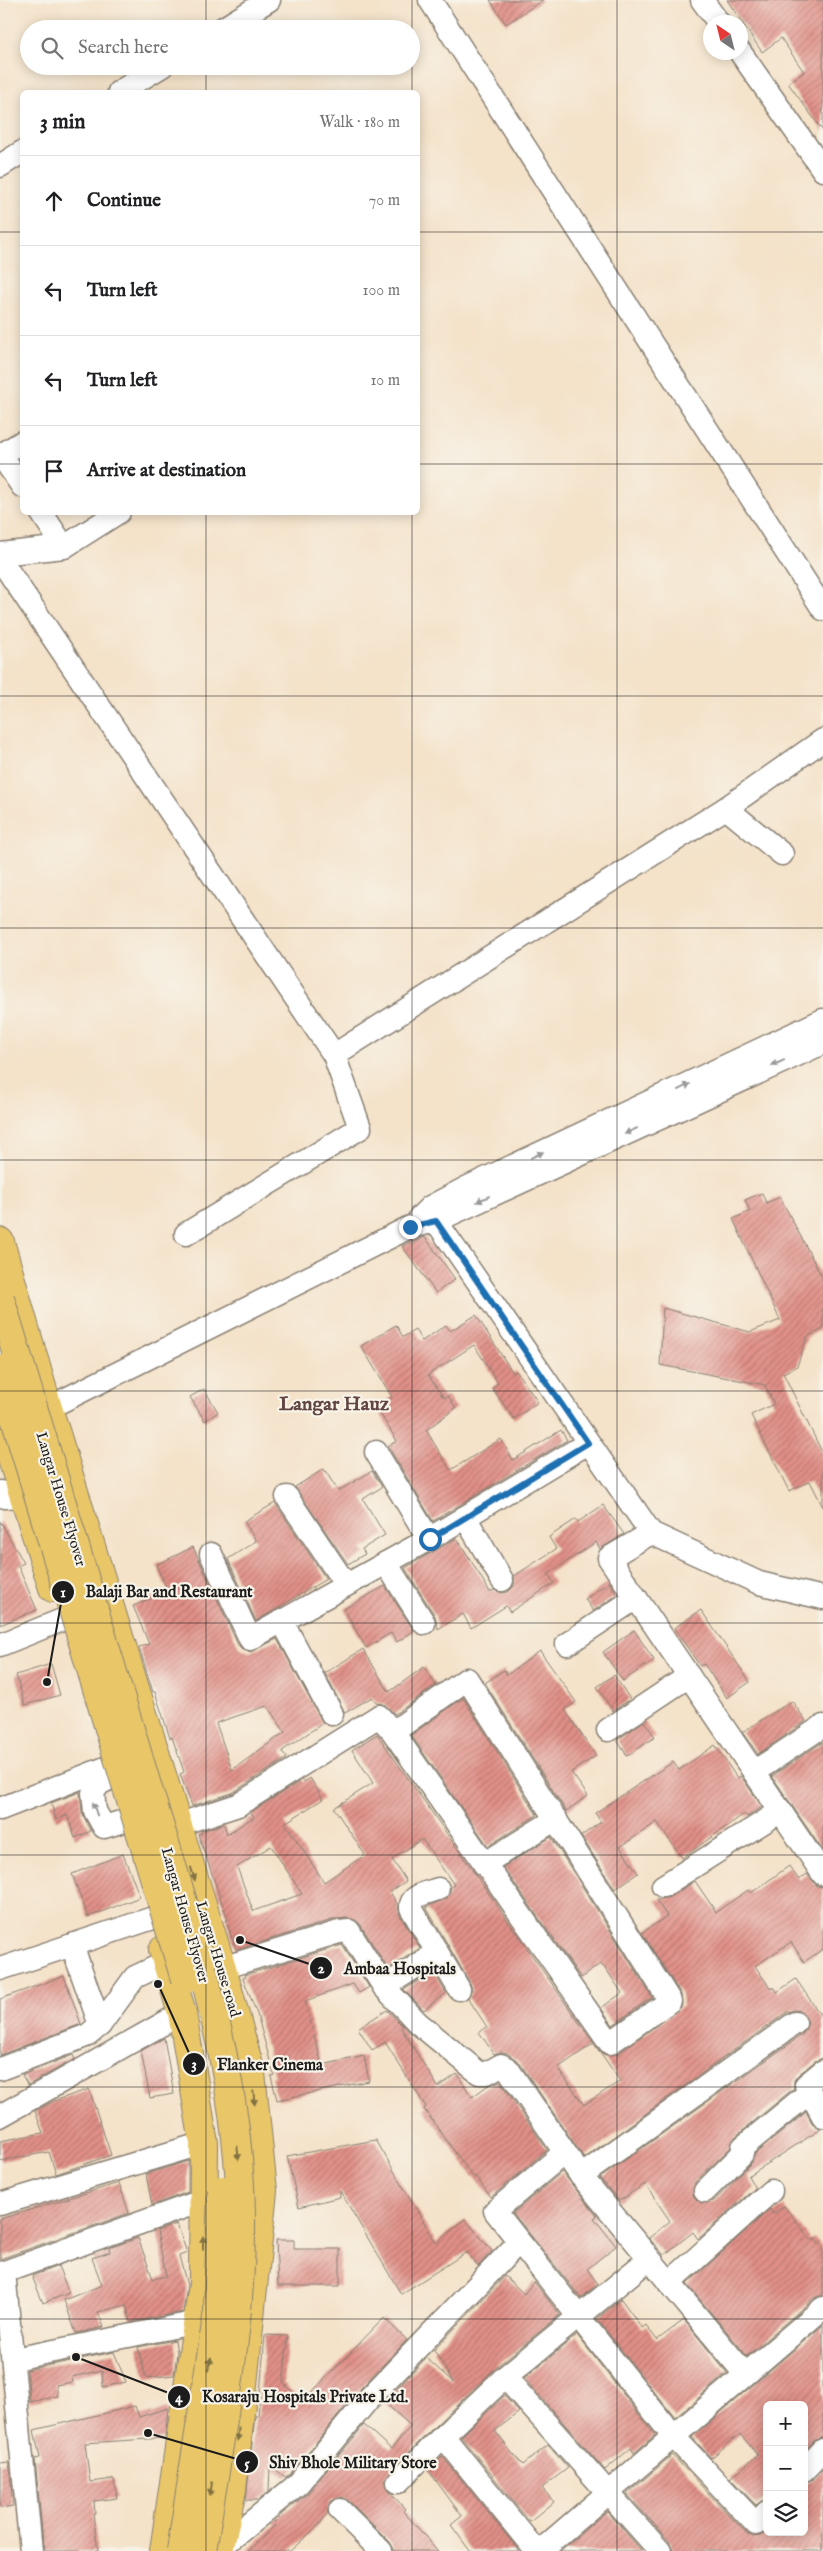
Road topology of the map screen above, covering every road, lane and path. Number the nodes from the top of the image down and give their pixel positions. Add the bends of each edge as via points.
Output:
1 (269, 0) edge
2 (430, 0) edge
3 (702, 0) edge
4 (713, 15) edge
5 (237, 20) edge
6 (746, 60) edge
7 (147, 75) edge
8 (122, 90) edge
9 (20, 153) edge
10 (0, 166) edge
11 (823, 170) edge
12 (20, 443) edge
13 (20, 483) edge
14 (43, 515) edge
15 (114, 515) edge
16 (64, 547) junction
17 (0, 554) edge
18 (0, 558) edge
19 (823, 609) edge
20 (823, 740) edge
21 (726, 808) junction
22 (782, 854) dead end
23 (823, 1020) edge
24 (823, 1043) edge
25 (334, 1054) junction
26 (433, 1214) junction
27 (186, 1234) dead end
28 (0, 1242) edge
29 (4, 1286) edge
30 (0, 1369) edge
31 (48, 1408) junction
32 (1, 1427) edge
33 (588, 1443) junction
34 (376, 1452) dead end
35 (5, 1459) edge
36 (12, 1494) edge
37 (286, 1497) dead end
38 (465, 1517) junction
39 (651, 1533) junction
40 (430, 1539) junction
41 (211, 1554) dead end
42 (386, 1563) junction
43 (101, 1579) junction
44 (502, 1580) dead end
45 (346, 1585) junction
46 (636, 1598) junction
47 (823, 1598) edge
48 (59, 1609) junction
49 (282, 1621) junction
50 (424, 1623) dead end
51 (567, 1644) dead end
52 (0, 1645) edge
53 (689, 1676) junction
54 (332, 1714) dead end
55 (823, 1726) edge
56 (608, 1730) dead end
57 (393, 1732) junction
58 (109, 1772) junction
59 (754, 1772) junction
60 (0, 1809) edge
61 (781, 1811) junction
62 (556, 1818) junction
63 (177, 1825) junction
64 (484, 1864) junction
65 (823, 1874) edge
66 (663, 1886) dead end
67 (438, 1889) dead end
68 (154, 1918) junction
69 (72, 1945) junction
70 (437, 1953) junction
71 (167, 1962) junction
72 (222, 1968) junction
73 (0, 1969) edge
74 (384, 1987) junction
75 (459, 1989) dead end
76 (235, 2016) junction
77 (184, 2022) junction
78 (795, 2023) dead end
79 (100, 2025) junction
80 (0, 2069) edge
81 (823, 2071) edge
82 (810, 2092) junction
83 (0, 2116) edge
84 (823, 2116) edge
85 (204, 2143) junction
86 (564, 2153) junction
87 (581, 2176) junction
88 (705, 2191) dead end
89 (771, 2191) dead end
90 (204, 2200) junction
91 (0, 2204) edge
92 (519, 2242) junction
93 (649, 2258) junction
94 (669, 2282) junction
95 (823, 2308) edge
96 (578, 2317) junction
97 (198, 2322) junction
98 (14, 2359) junction
99 (745, 2374) junction
100 (506, 2377) junction
101 (443, 2436) junction
102 (673, 2436) junction
103 (823, 2450) edge
104 (808, 2466) edge
105 (398, 2482) dead end
106 (609, 2493) junction
107 (340, 2510) dead end
108 (763, 2516) edge
109 (216, 2550) edge
110 (31, 2551) edge
111 (164, 2551) edge
112 (181, 2551) edge
113 (381, 2551) edge
114 (536, 2551) edge
115 (540, 2551) edge
116 (660, 2551) edge

1 - 5 street
2 - 19 street
3 - 4 street
6 - 11 street
7 - 8 street
9 - 10 street
12 - 13 street via 1,455
14 - 16 street
15 - 16 street
16 - 17 street
18 - 25 street
20 - 21 street
21 - 22 street
21 - 25 street
26 -> 23 street
24 -> 26 street
25 - 27 street via 360,1128
26 - 31 street
26 - 33 street
28 - 29 main road, Langar House road
29 - 31 main road, Langar House road
29 -> 109 main road, Langar House Flyover, bridge via 218,2032 232,2102 240,2173 241,2245
112 -> 30 main road, Langar House Flyover, bridge via 218,2310 222,2174 215,2105 186,1982
31 - 43 main road, Langar House road
32 - 35 main road
33 - 38 street
33 - 39 street
34 - 40 street
35 - 36 main road
36 - 48 main road
37 - 45 street
38 - 40 street
38 - 44 street
39 - 46 street via 609,1558
39 - 47 street via 759,1583
40 - 42 street
41 - 49 street via 250,1639
42 - 45 street
42 - 50 street
43 - 48 main road
43 - 63 main road, Langar House road
45 - 49 street
46 - 51 street
46 - 53 street
48 - 52 street
48 - 58 main road
49 - 54 street
53 - 56 street
53 - 59 street
55 - 59 street
57 - 62 street via 467,1679
57 - 63 street via 379,1716 238,1805
57 - 64 street
58 - 60 street
68 -> 58 main road
59 - 61 street
61 - 65 street
61 - 66 street
62 - 64 street
62 - 64 street via 670,2001 610,2043
63 -> 72 main road, Langar House road
67 - 70 street via 415,1897 411,1904
68 - 69 street
68 - 71 main road
69 - 73 street
69 - 79 street
70 - 74 street
70 - 75 street
71 - 77 main road
71 - 79 street via 135,1977
72 - 74 street via 349,1931
72 - 76 main road, Langar House road
74 - 86 street via 418,2023 474,2070 487,2073 504,2065
76 - 77 main road
76 -> 109 main road, Langar House road via 251,2073 263,2191 232,2490
77 - 83 street
77 - 85 main road
78 - 87 street
79 - 80 street via 88,2035
81 - 82 street via 806,2085
82 - 84 street
82 - 88 street via 743,2147 742,2154
85 - 90 main road
85 - 91 street
86 - 87 street
86 - 92 street via 495,2211
87 - 93 street
89 - 94 street
97 -> 90 main road via 203,2284
90 - 98 street via 4,2272
92 - 96 street
92 - 109 street via 370,2396 298,2484
93 - 94 street
93 - 96 street
94 - 99 street
95 - 99 street
96 - 100 street
96 - 102 street
97 - 98 street
97 - 111 main road
98 - 110 street
99 - 102 street
100 - 101 street
100 - 106 street
101 - 105 street
101 - 114 street
102 - 106 street
102 - 108 street via 756,2524
103 - 104 street
106 - 115 street
106 - 116 street
107 - 113 street

